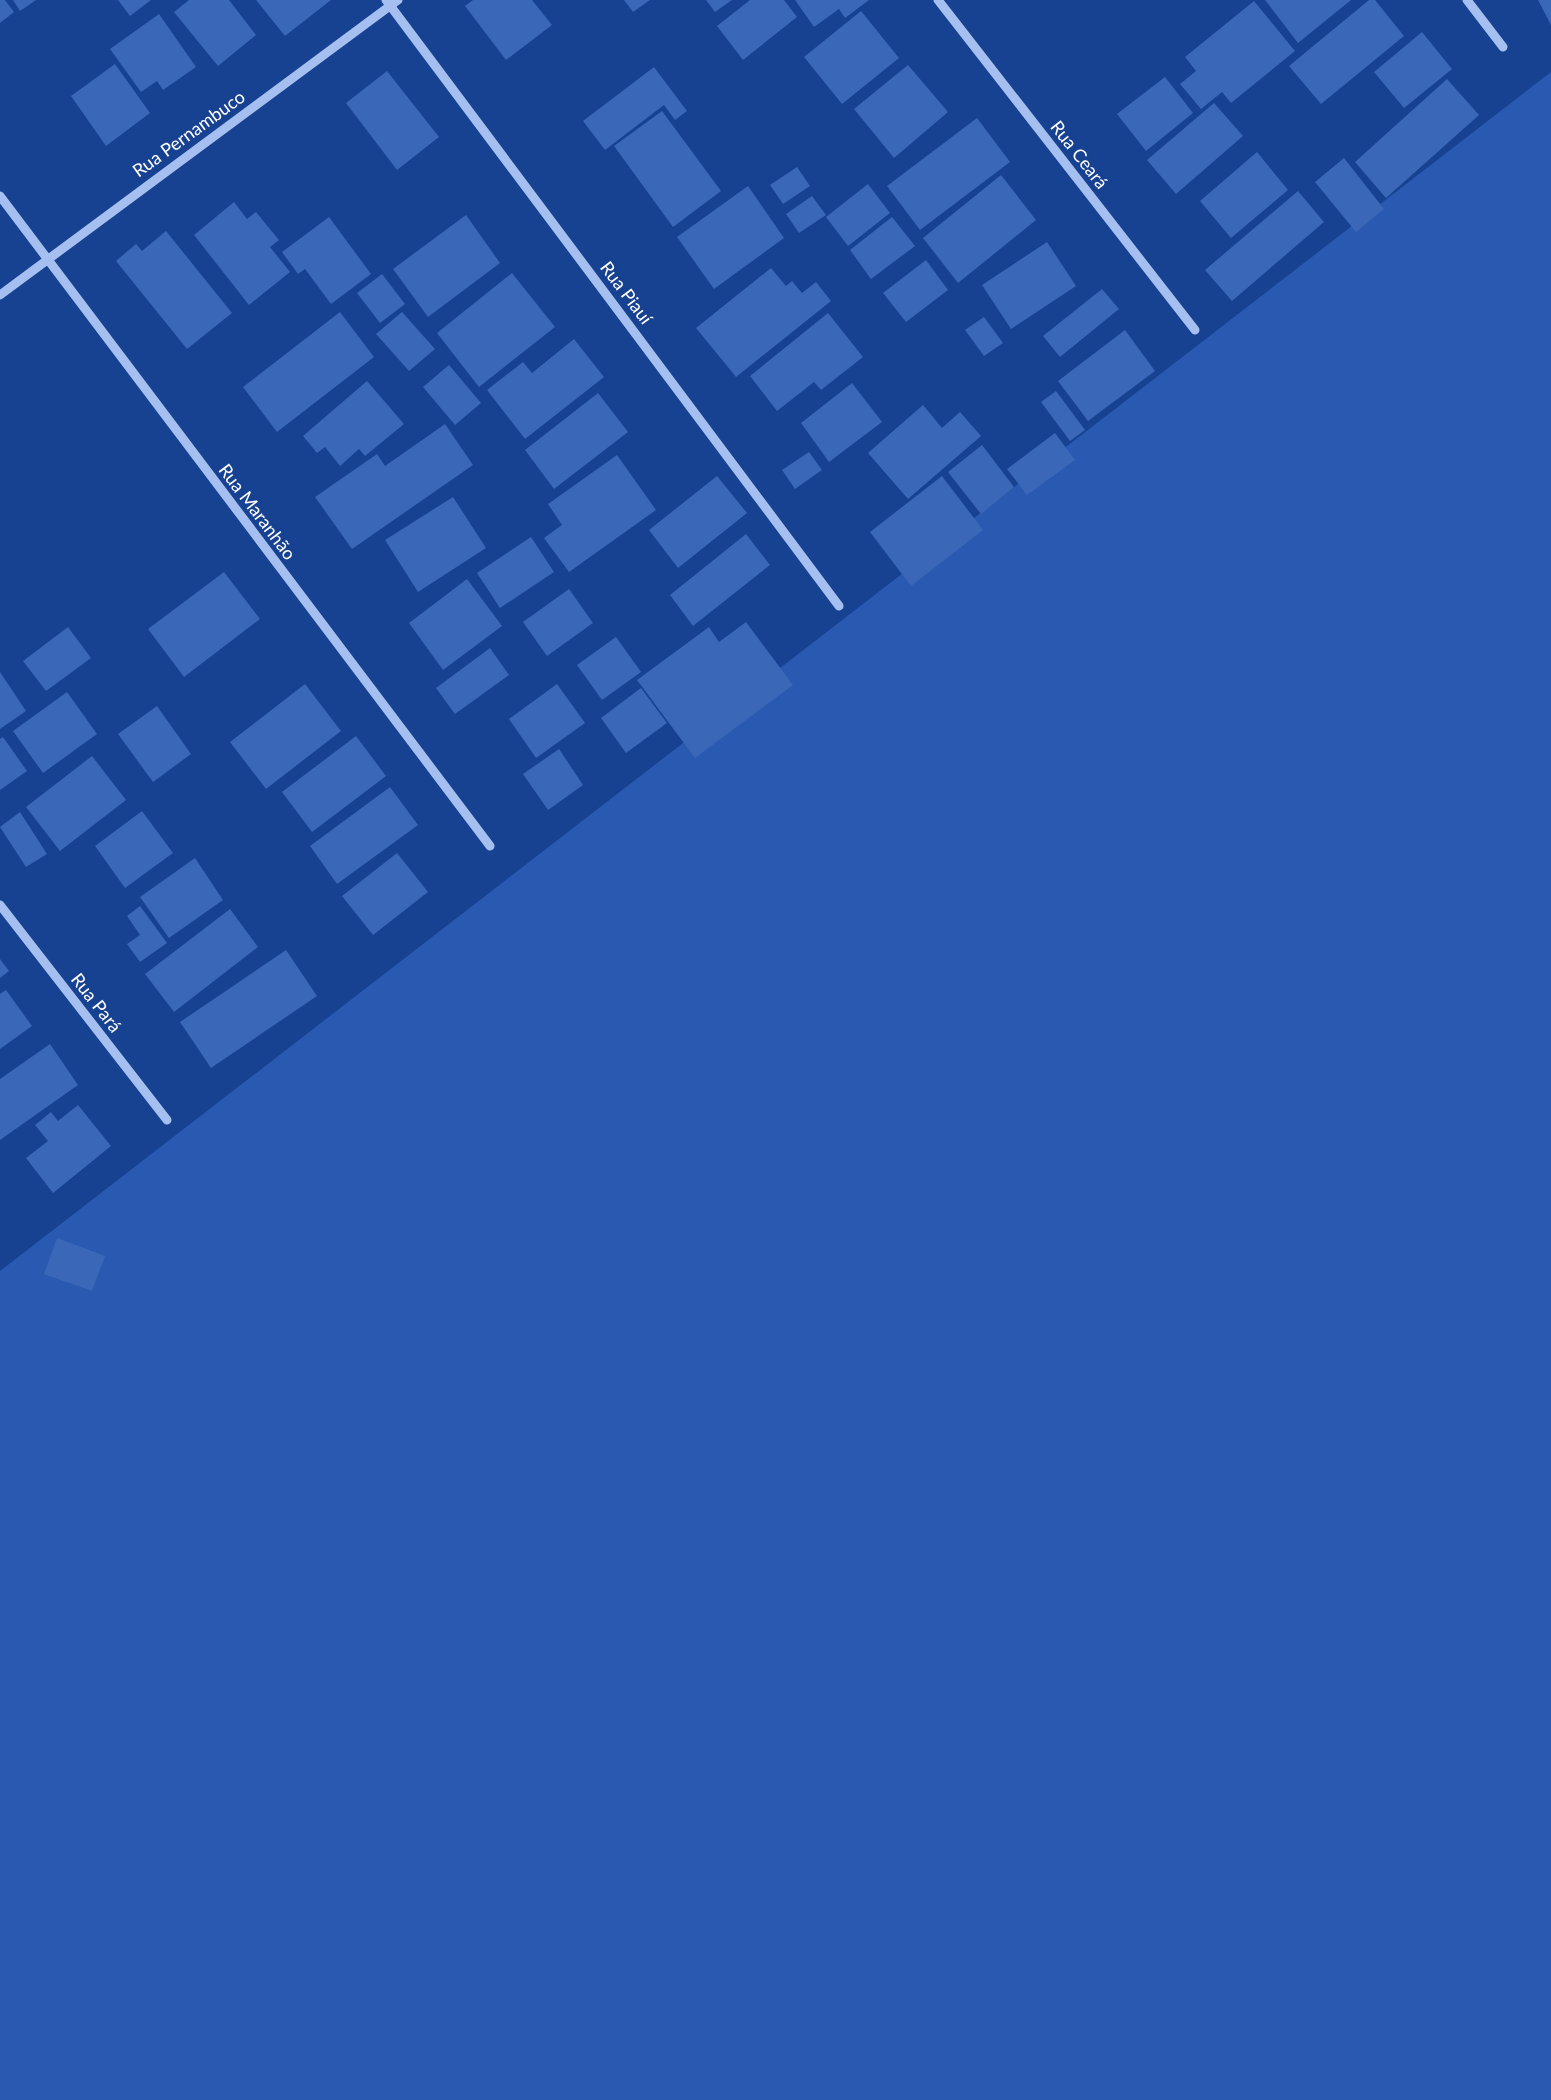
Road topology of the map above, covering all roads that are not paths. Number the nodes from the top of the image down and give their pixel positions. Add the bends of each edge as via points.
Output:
1 (398, 0) edge
2 (938, 0) edge
3 (1467, 0) edge
4 (388, 3) edge
5 (1504, 47) dead end
6 (0, 196) edge
7 (47, 260) junction
8 (0, 295) edge
9 (1195, 330) dead end
10 (839, 606) dead end
11 (490, 846) dead end
12 (0, 905) edge
13 (167, 1120) dead end

1 - 4 street, Rua Pernambuco
2 - 9 street, Rua Ceará
3 - 5 street
4 - 7 street, Rua Pernambuco
4 - 10 street, Rua Piauí
6 - 7 street, Rua Maranhão
7 - 8 street, Rua Pernambuco
7 - 11 street, Rua Maranhão
12 - 13 street, Rua Pará

